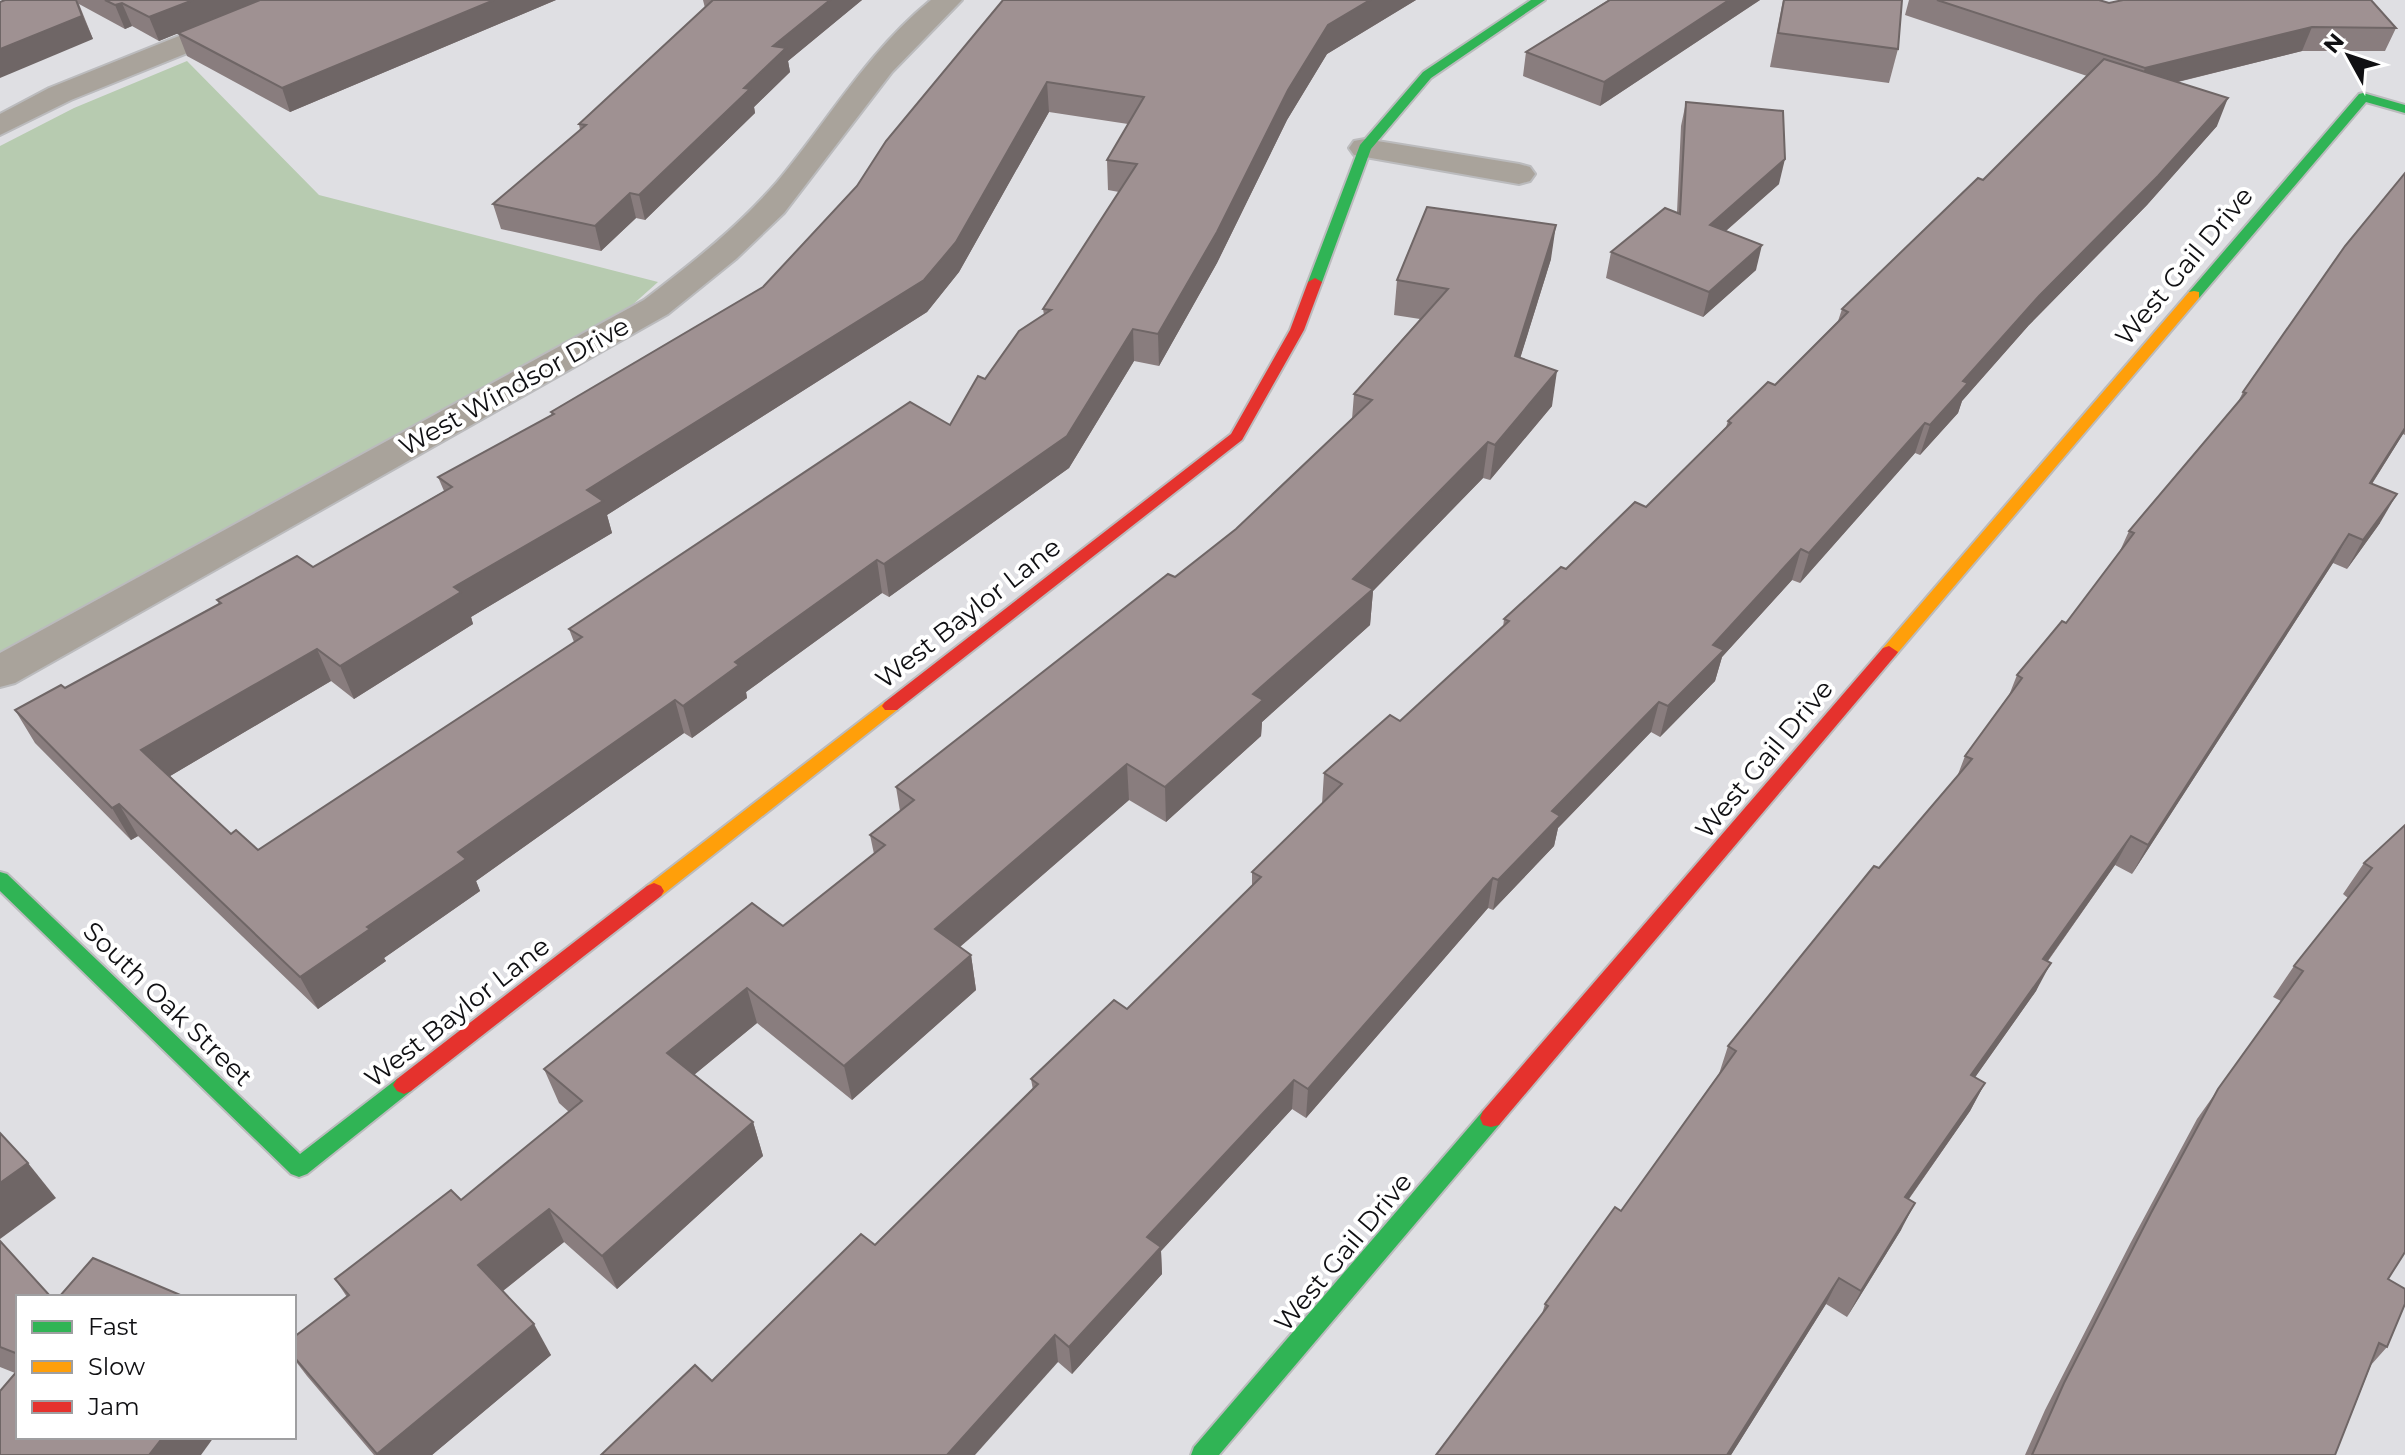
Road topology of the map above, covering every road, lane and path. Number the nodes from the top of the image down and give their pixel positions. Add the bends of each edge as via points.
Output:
1 (294, 0) edge
2 (948, 0) edge
3 (1539, 0) edge
4 (2405, 109) edge
5 (0, 126) edge
6 (1365, 148) junction
7 (1519, 174) dead end
8 (0, 672) edge
9 (0, 879) edge
10 (299, 1167) joint
11 (1203, 1455) edge

1 - 5 street via 60,94
2 - 8 street, West Windsor Drive via 858,91 787,190 721,257 656,307
3 - 6 street, West Baylor Lane via 1427,75
4 - 11 street, West Gail Drive via 2363,97
6 - 7 street
6 - 10 street, West Baylor Lane via 1297,330 1237,437
9 - 10 street, South Oak Street

